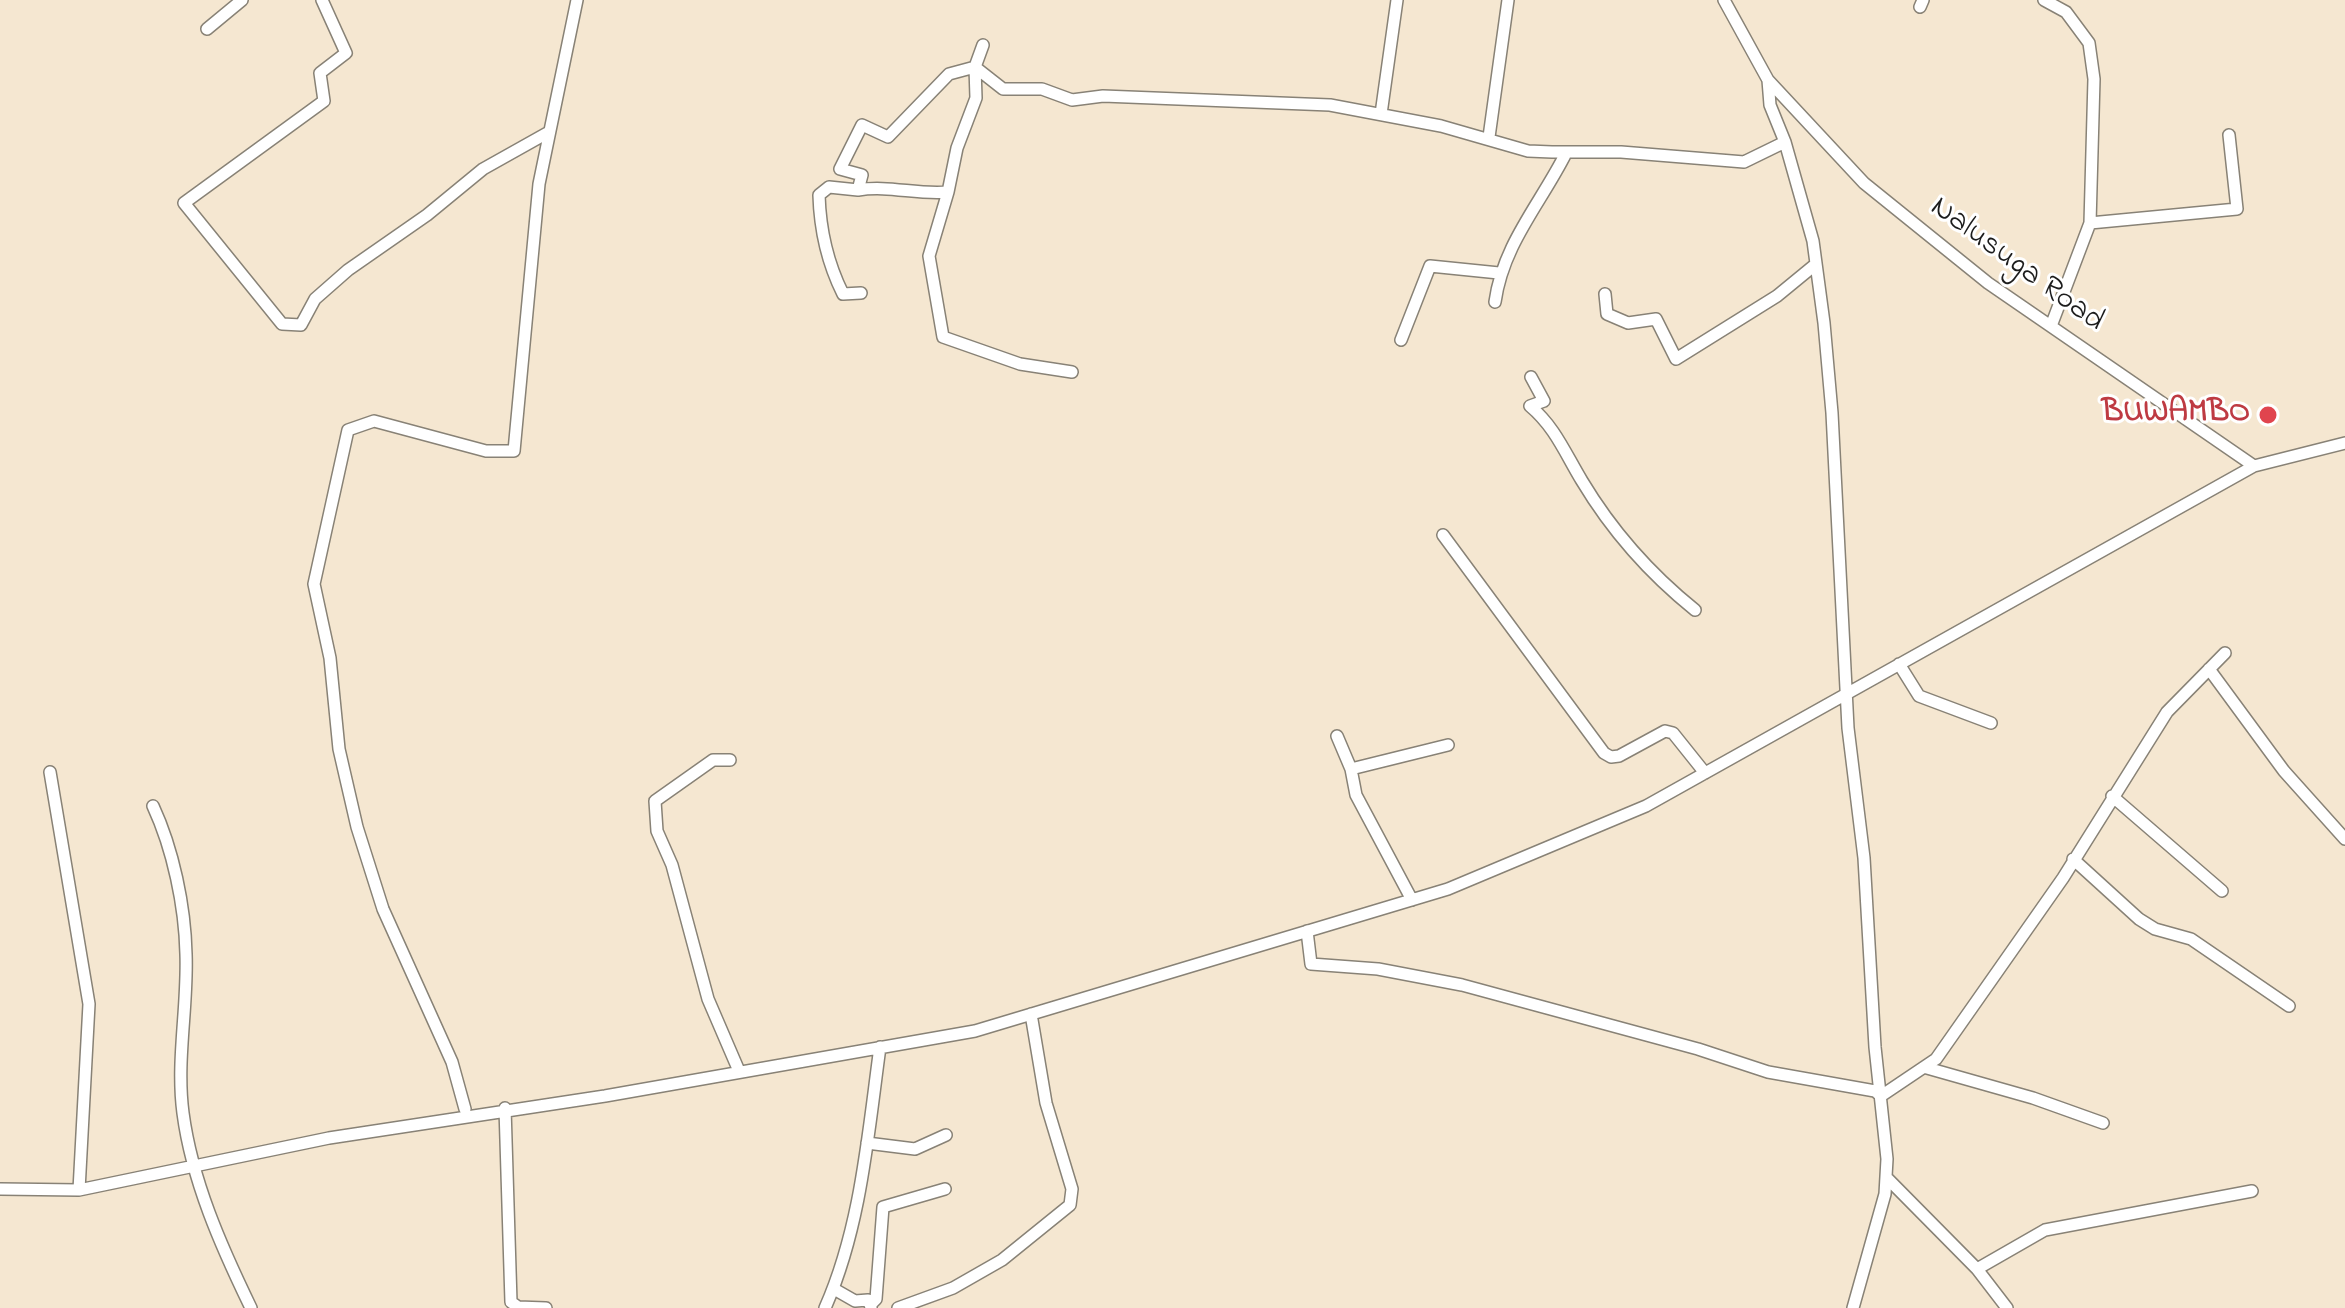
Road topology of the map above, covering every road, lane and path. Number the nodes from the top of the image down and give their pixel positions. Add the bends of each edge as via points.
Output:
1 (242, 0) edge
2 (322, 0) edge
3 (577, 0) edge
4 (1397, 0) edge
5 (1508, 0) edge
6 (1724, 0) edge
7 (2051, 1) edge
8 (207, 29) dead end
9 (983, 45) dead end
10 (975, 67) junction
11 (1768, 80) junction
12 (1381, 114) junction
13 (549, 132) junction
14 (2229, 135) dead end
15 (1489, 137) junction
16 (1785, 142) junction
17 (1566, 153) junction
18 (858, 190) junction
19 (948, 192) junction
20 (2090, 223) junction
21 (1816, 264) junction
22 (1499, 273) junction
23 (861, 293) dead end
24 (1605, 294) dead end
25 (1495, 302) dead end
26 (2051, 326) junction
27 (1401, 340) dead end
28 (1072, 372) dead end
29 (1531, 377) dead end
30 (2345, 443) edge
31 (2254, 466) junction
32 (1443, 535) dead end
33 (1695, 610) dead end
34 (2225, 653) dead end
35 (1899, 664) junction
36 (2209, 669) junction
37 (1847, 693) junction
38 (1991, 723) dead end
39 (1337, 736) dead end
40 (1448, 745) dead end
41 (730, 760) dead end
42 (1351, 769) junction
43 (50, 772) dead end
44 (1705, 773) junction
45 (2112, 796) junction
46 (153, 806) dead end
47 (2345, 839) edge
48 (2073, 859) junction
49 (2222, 891) dead end
50 (1412, 900) junction
51 (1307, 931) junction
52 (2289, 1006) dead end
53 (1031, 1014) junction
54 (880, 1047) junction
55 (1927, 1068) junction
56 (739, 1071) junction
57 (1881, 1096) junction
58 (505, 1108) junction
59 (465, 1109) dead end
60 (2103, 1123) dead end
61 (946, 1135) dead end
62 (867, 1143) junction
63 (192, 1167) junction
64 (1888, 1179) junction
65 (0, 1189) edge
66 (945, 1189) dead end
67 (79, 1190) junction
68 (2252, 1191) dead end
69 (1977, 1269) junction
70 (834, 1289) junction
71 (876, 1305) edge
72 (251, 1308) edge
73 (546, 1308) edge
74 (825, 1308) edge
75 (898, 1308) edge
76 (1853, 1308) edge
77 (2007, 1308) edge

1 - 8 street
2 - 13 street via 346,53 320,73 324,101 184,203 282,324 301,325 315,299 348,270 483,169
3 - 13 street
4 - 12 street
5 - 15 street
6 - 11 street, Nalusuga Road
7 - 20 street via 2089,43 2094,79
9 - 10 street
10 - 12 street via 1003,89 1042,89 1072,100 1103,96 1330,105
10 - 18 street via 949,74 888,137 862,125 840,169 862,175
10 - 19 street via 976,98
11 - 16 street via 1770,105
11 - 26 street, Nalusuga Road via 1864,183 1988,283
12 - 15 street
13 - 59 street via 532,245 514,451 486,451 374,421 348,430 314,584 330,658 339,749 357,827 383,909 452,1062
14 - 20 street via 2237,209
15 - 17 street via 1528,151
16 - 17 street via 1744,162
16 - 21 street
17 - 22 street via 1551,185 1525,218
18 - 19 street via 884,186 922,194
18 - 23 street via 829,187 819,195 820,227 834,276 843,294
19 - 28 street via 929,256 943,337 1020,364
20 - 26 street
21 - 24 street via 1777,296 1676,359 1656,319 1628,323 1607,314
21 - 37 street via 1832,413
22 - 25 street
22 - 27 street via 1430,266
26 - 31 street, Nalusuga Road
29 - 33 street via 1544,401 1530,406 1550,423 1628,548
30 - 31 street
31 - 35 street
32 - 44 street via 1604,753 1619,756 1665,731 1673,733
34 - 36 street
35 - 37 street
35 - 38 street via 1919,696
36 - 45 street via 2167,712
36 - 47 street via 2284,771
37 - 44 street
37 - 57 street
39 - 42 street
40 - 42 street
41 - 56 street via 713,760 655,801 657,831 672,865 708,999
42 - 50 street via 1356,795
43 - 67 street via 89,1004
44 - 50 street via 1646,806
45 - 48 street
45 - 49 street
46 - 63 street via 181,905 186,954 182,1110
48 - 52 street via 2139,919 2191,939
48 - 55 street
50 - 51 street
51 - 53 street
51 - 57 street via 1311,964 1378,969 1462,985 1768,1072
53 - 54 street via 975,1031
53 - 75 street via 1046,1103 1073,1199 1002,1260 953,1288
54 - 56 street
54 - 62 street
55 - 57 street
55 - 60 street
56 - 58 street
57 - 64 street
58 - 63 street
58 - 73 street via 511,1302
61 - 62 street via 915,1149
62 - 70 street
63 - 67 street
63 - 72 street
64 - 69 street
64 - 76 street
65 - 67 street
66 - 71 street via 883,1207
68 - 69 street via 2045,1230
69 - 77 street
70 - 71 street
70 - 74 street

